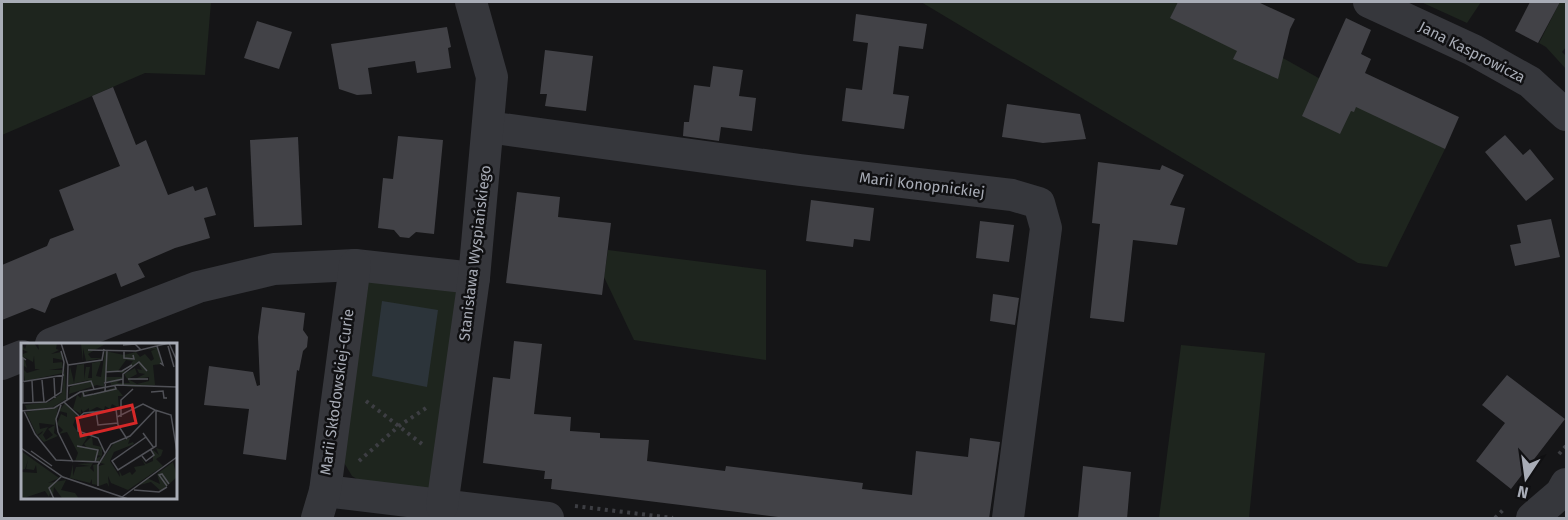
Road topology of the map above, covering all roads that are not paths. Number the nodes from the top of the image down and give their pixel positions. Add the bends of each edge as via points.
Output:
1 (471, 2) edge
2 (1369, 2) edge
3 (1566, 115) edge
4 (488, 127) junction
5 (355, 265) junction
6 (474, 278) junction
7 (56, 343) edge
8 (21, 356) edge
9 (2, 364) edge
10 (1566, 484) edge
11 (321, 505) edge
12 (442, 506) junction
13 (558, 512) edge
14 (1008, 519) edge
15 (1532, 519) edge

1 - 4 street, Stanisława Wyspiańskiego via 492,77
2 - 3 street, Jana Kasprowicza via 1473,50 1530,82
4 - 6 street, Stanisława Wyspiańskiego
4 - 14 street, Marii Konopnickiej via 800,171 1012,195 1039,203 1046,228
5 - 6 street
5 - 7 street via 274,269 198,287
5 - 11 street, Marii Skłodowskiej-Curie
6 - 12 street, Stanisława Wyspiańskiego
8 - 9 street
10 - 15 street
11 - 12 street
12 - 13 street

